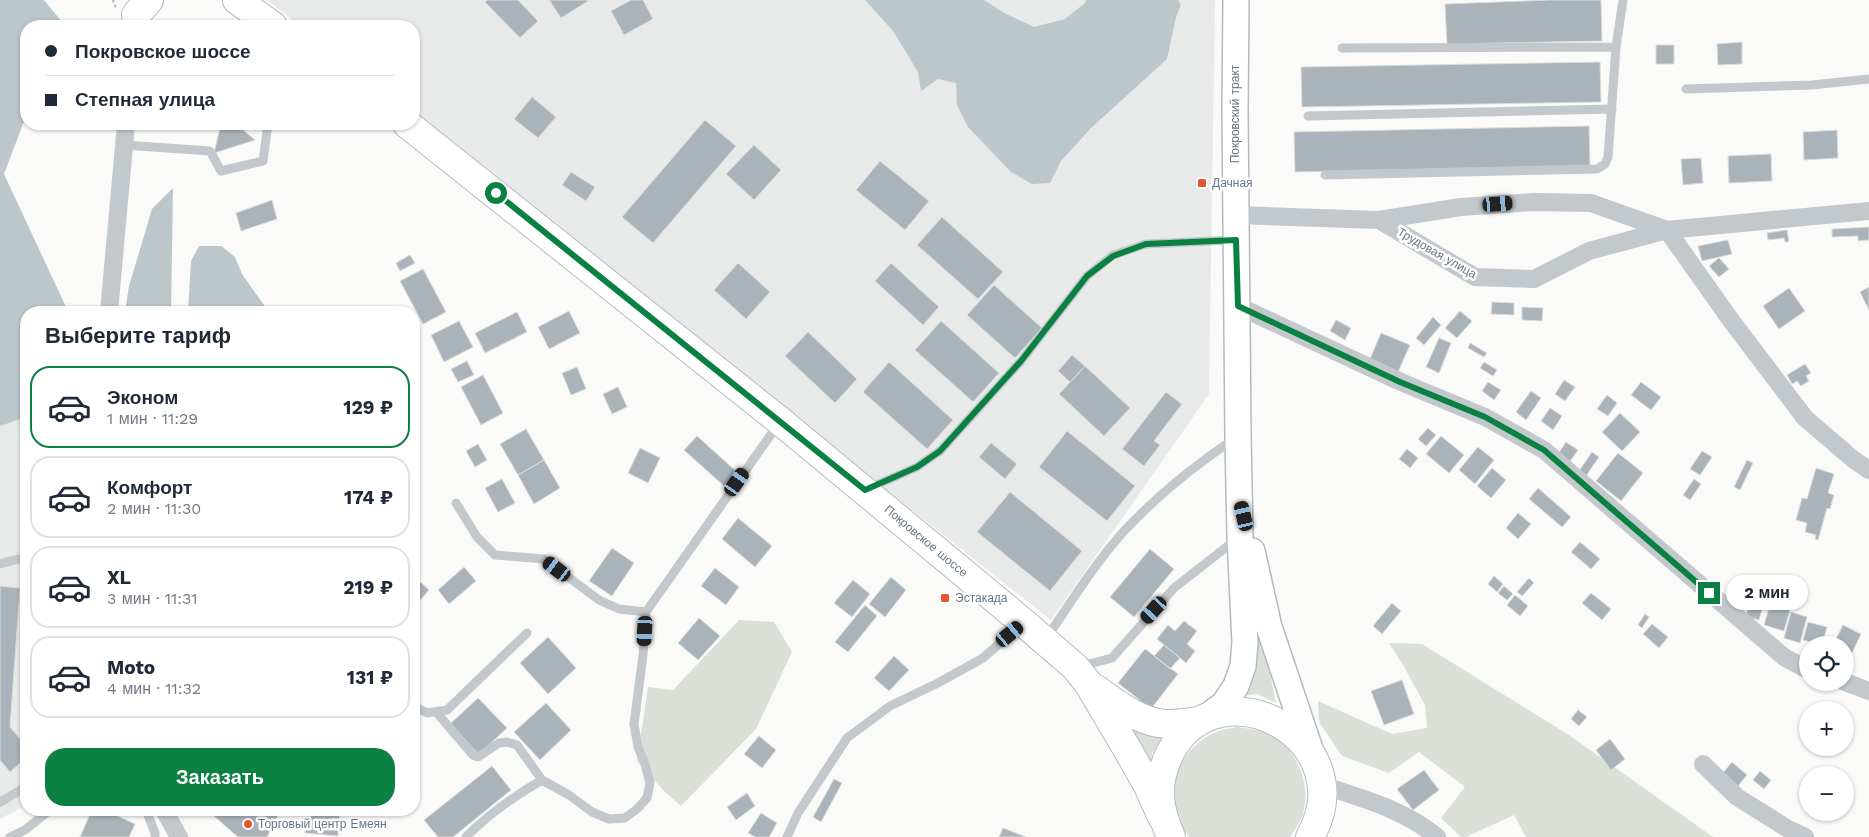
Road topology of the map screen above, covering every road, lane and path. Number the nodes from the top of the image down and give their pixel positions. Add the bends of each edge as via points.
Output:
1 (237, 0) edge
2 (1236, 0) edge
3 (1623, 0) edge
4 (265, 20) edge
5 (1616, 47) junction
6 (1342, 48) dead end
7 (1869, 79) edge
8 (1686, 89) dead end
9 (1612, 109) junction
10 (1308, 116) dead end
11 (125, 130) edge
12 (267, 130) edge
13 (415, 130) edge
14 (124, 145) junction
15 (1326, 175) dead end
16 (1869, 210) edge
17 (1236, 215) junction
18 (1379, 220) junction
19 (1667, 230) junction
20 (1236, 240) junction
21 (110, 306) edge
22 (1238, 306) junction
23 (780, 421) junction
24 (1238, 436) junction
25 (1869, 470) edge
26 (865, 490) junction
27 (1240, 498) junction
28 (456, 503) dead end
29 (1240, 536) junction
30 (20, 559) edge
31 (0, 564) edge
32 (646, 612) junction
33 (1024, 623) junction
34 (528, 633) dead end
35 (1045, 641) junction
36 (1799, 665) edge
37 (1081, 675) junction
38 (1854, 685) edge
39 (1869, 690) edge
40 (420, 710) edge
41 (437, 713) junction
42 (1204, 719) junction
43 (1311, 752) junction
44 (1703, 764) dead end
45 (542, 780) junction
46 (20, 790) edge
47 (1322, 794) junction
48 (0, 802) edge
49 (42, 816) edge
50 (148, 816) edge
51 (167, 816) edge
52 (1166, 827) edge
53 (10, 837) edge
54 (155, 837) edge
55 (179, 837) edge
56 (466, 837) edge
57 (787, 837) edge
58 (1310, 837) edge
59 (1324, 837) edge
60 (1437, 837) edge
61 (1805, 837) edge

1 - 4 main road
2 - 17 main road, Покровский тракт
3 - 5 lane
5 - 6 lane
5 - 9 lane
7 - 8 lane via 1812,85
9 - 10 lane
9 - 15 lane via 1608,157 1605,164 1597,169
11 - 14 street
12 - 14 lane via 263,161 221,171 210,151
13 - 23 main road, Покровское шоссе
14 - 21 street
16 - 19 street, Трудовая улица
17 - 18 street, Трудовая улица
17 - 20 main road, Покровский тракт
18 - 19 street, Трудовая улица via 1462,207 1534,202 1590,204
18 - 19 street, Трудовая улица via 1475,277 1485,278 1534,279 1589,251
19 - 25 street via 1805,418
20 - 22 main road, Покровский тракт
20 - 26 lane via 1146,244 1113,256 1087,276 1021,361 940,451 917,467
22 - 24 main road, Покровский тракт
22 - 36 street via 1400,382 1485,417 1544,450 1784,657
23 - 26 main road, Покровское шоссе
23 - 32 lane
24 - 27 main road, Покровский тракт
24 - 35 lane via 1179,480 1125,531
26 - 33 main road, Покровское шоссе
27 - 29 main road
27 - 43 main road via 1269,627
28 - 32 lane via 477,537 495,555 544,559 599,600 619,608
29 - 37 lane via 1174,588 1112,658
29 - 42 main road via 1245,643 1243,666 1236,686 1224,704
30 - 31 lane
32 - 45 lane via 634,724 650,783 647,798 624,818 609,819 592,812
33 - 35 main road, Покровское шоссе
33 - 57 lane via 983,658 890,706 847,738 802,806
34 - 41 lane via 447,710
35 - 37 main road, Покровское шоссе
37 - 42 main road, Покровское шоссе via 1122,707 1148,720 1167,724
37 - 52 main road, Покровское шоссе via 1147,784
38 - 39 street
40 - 41 lane
41 - 45 lane via 478,757 499,743 517,745
42 - 43 main road, Покровское шоссе via 1231,711 1253,712 1295,733
42 - 52 main road via 1177,741 1166,762 1159,789
43 - 47 main road, Покровское шоссе via 1318,768
44 - 61 street via 1737,797
45 - 56 lane via 517,794
46 - 48 lane
47 - 58 main road via 1317,824
47 - 59 main road
47 - 60 street via 1403,813
49 - 53 lane
50 - 54 lane
51 - 55 street

